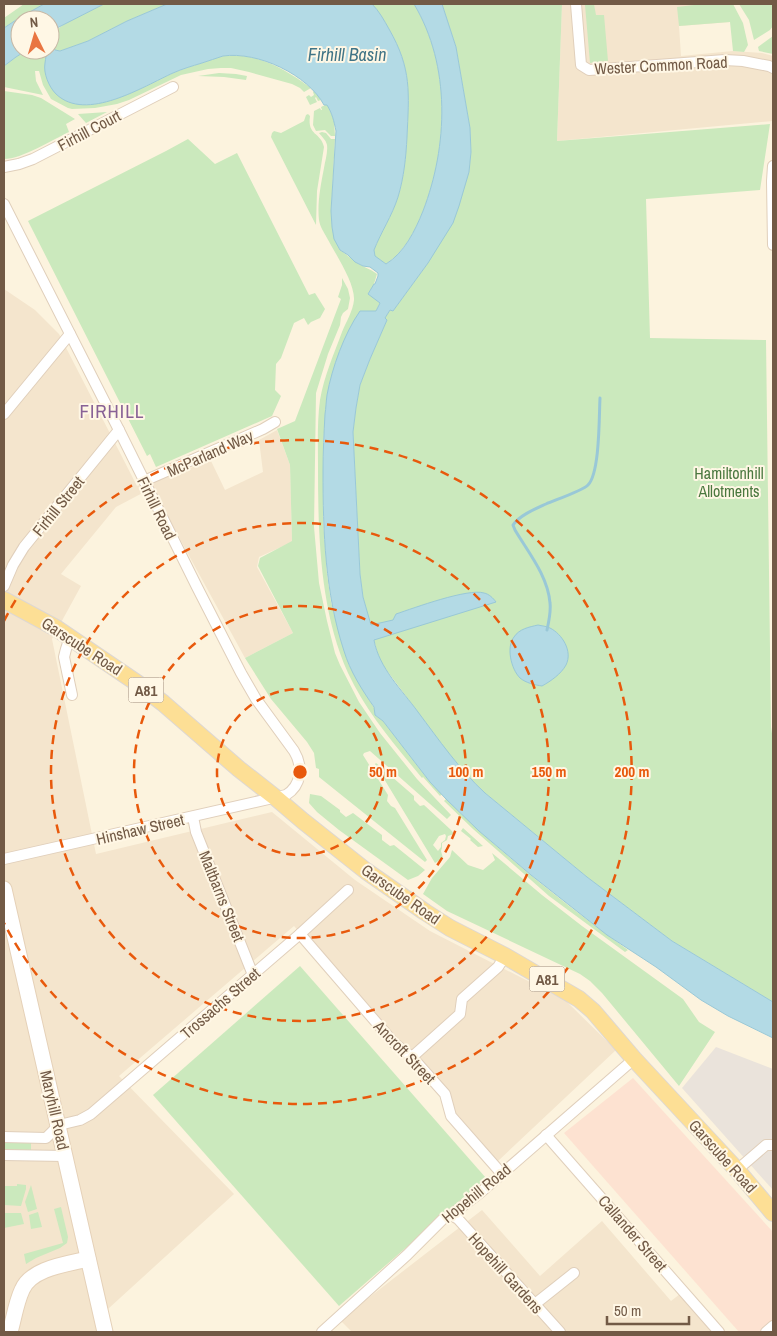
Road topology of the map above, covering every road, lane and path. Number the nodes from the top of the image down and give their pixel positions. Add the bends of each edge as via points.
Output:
1 (576, 4) edge
2 (773, 68) edge
3 (173, 87) dead end
4 (773, 166) edge
5 (4, 167) edge
6 (4, 204) edge
7 (7, 221) edge
8 (773, 245) edge
9 (70, 334) junction
10 (4, 414) edge
11 (275, 422) dead end
12 (119, 430) junction
13 (144, 481) junction
14 (4, 586) edge
15 (4, 600) edge
16 (70, 637) junction
17 (72, 695) dead end
18 (276, 798) junction
19 (193, 816) junction
20 (4, 860) edge
21 (4, 889) edge
22 (348, 890) dead end
23 (300, 934) junction
24 (505, 956) junction
25 (253, 975) junction
26 (412, 1057) junction
27 (634, 1059) junction
28 (58, 1125) junction
29 (546, 1135) junction
30 (4, 1137) edge
31 (773, 1146) edge
32 (4, 1155) edge
33 (65, 1156) junction
34 (737, 1170) junction
35 (502, 1174) junction
36 (773, 1213) edge
37 (451, 1215) junction
38 (88, 1259) junction
39 (574, 1273) dead end
40 (535, 1304) junction
41 (333, 1324) junction
42 (773, 1326) edge
43 (10, 1332) edge
44 (105, 1332) edge
45 (322, 1332) edge
46 (341, 1332) edge
47 (560, 1332) edge
48 (719, 1332) edge
49 (766, 1332) edge

1 - 2 street, Wester Common Road via 581,65 589,70 725,60
3 - 5 street, Firhill Court via 33,159
4 - 8 street
6 - 7 street, Firhill Road
7 - 9 street, Firhill Road
9 - 10 street
9 - 12 street, Firhill Road
11 - 13 street, McParland Way
12 - 13 street, Firhill Road
12 - 14 street, Firhill Street via 24,547
13 - 18 street, Firhill Road via 246,682 297,757 300,767 297,782 291,793
15 - 16 main road, Garscube Road / A81
16 - 17 street via 64,657
16 - 18 main road, Garscube Road / A81 via 151,693
18 - 19 street, Hinshaw Street
18 - 24 main road, Garscube Road / A81 via 366,871 425,912
19 - 20 street, Hinshaw Street
19 - 25 street, Maltbarns Street via 196,832
21 - 28 street, Maryhill Road
22 - 23 street, Trossachs Street
23 - 25 street, Trossachs Street
23 - 26 street, Ancroft Street via 394,1042
24 - 26 street via 462,998 460,1014
24 - 27 main road, Garscube Road / A81 via 579,999
25 - 28 street, Trossachs Street via 91,1114
26 - 35 street, Ancroft Street via 445,1094 451,1116
27 - 29 street, Hopehill Road
27 - 34 main road, Garscube Road / A81
28 - 30 street, Trossachs Street via 46,1138
28 - 33 street, Maryhill Road
29 - 35 street, Hopehill Road
29 - 48 street, Callander Street
31 - 34 street via 766,1145
32 - 33 street
33 - 38 street, Maryhill Road
34 - 36 main road, Garscube Road / A81
35 - 37 street, Hopehill Road
37 - 40 street, Hopehill Gardens
37 - 41 street, Hopehill Road
38 - 43 street via 33,1276 22,1288
38 - 44 street, Maryhill Road
39 - 40 street
40 - 47 street, Hopehill Gardens
41 - 45 street, Hopehill Road
41 - 46 street
42 - 49 street

